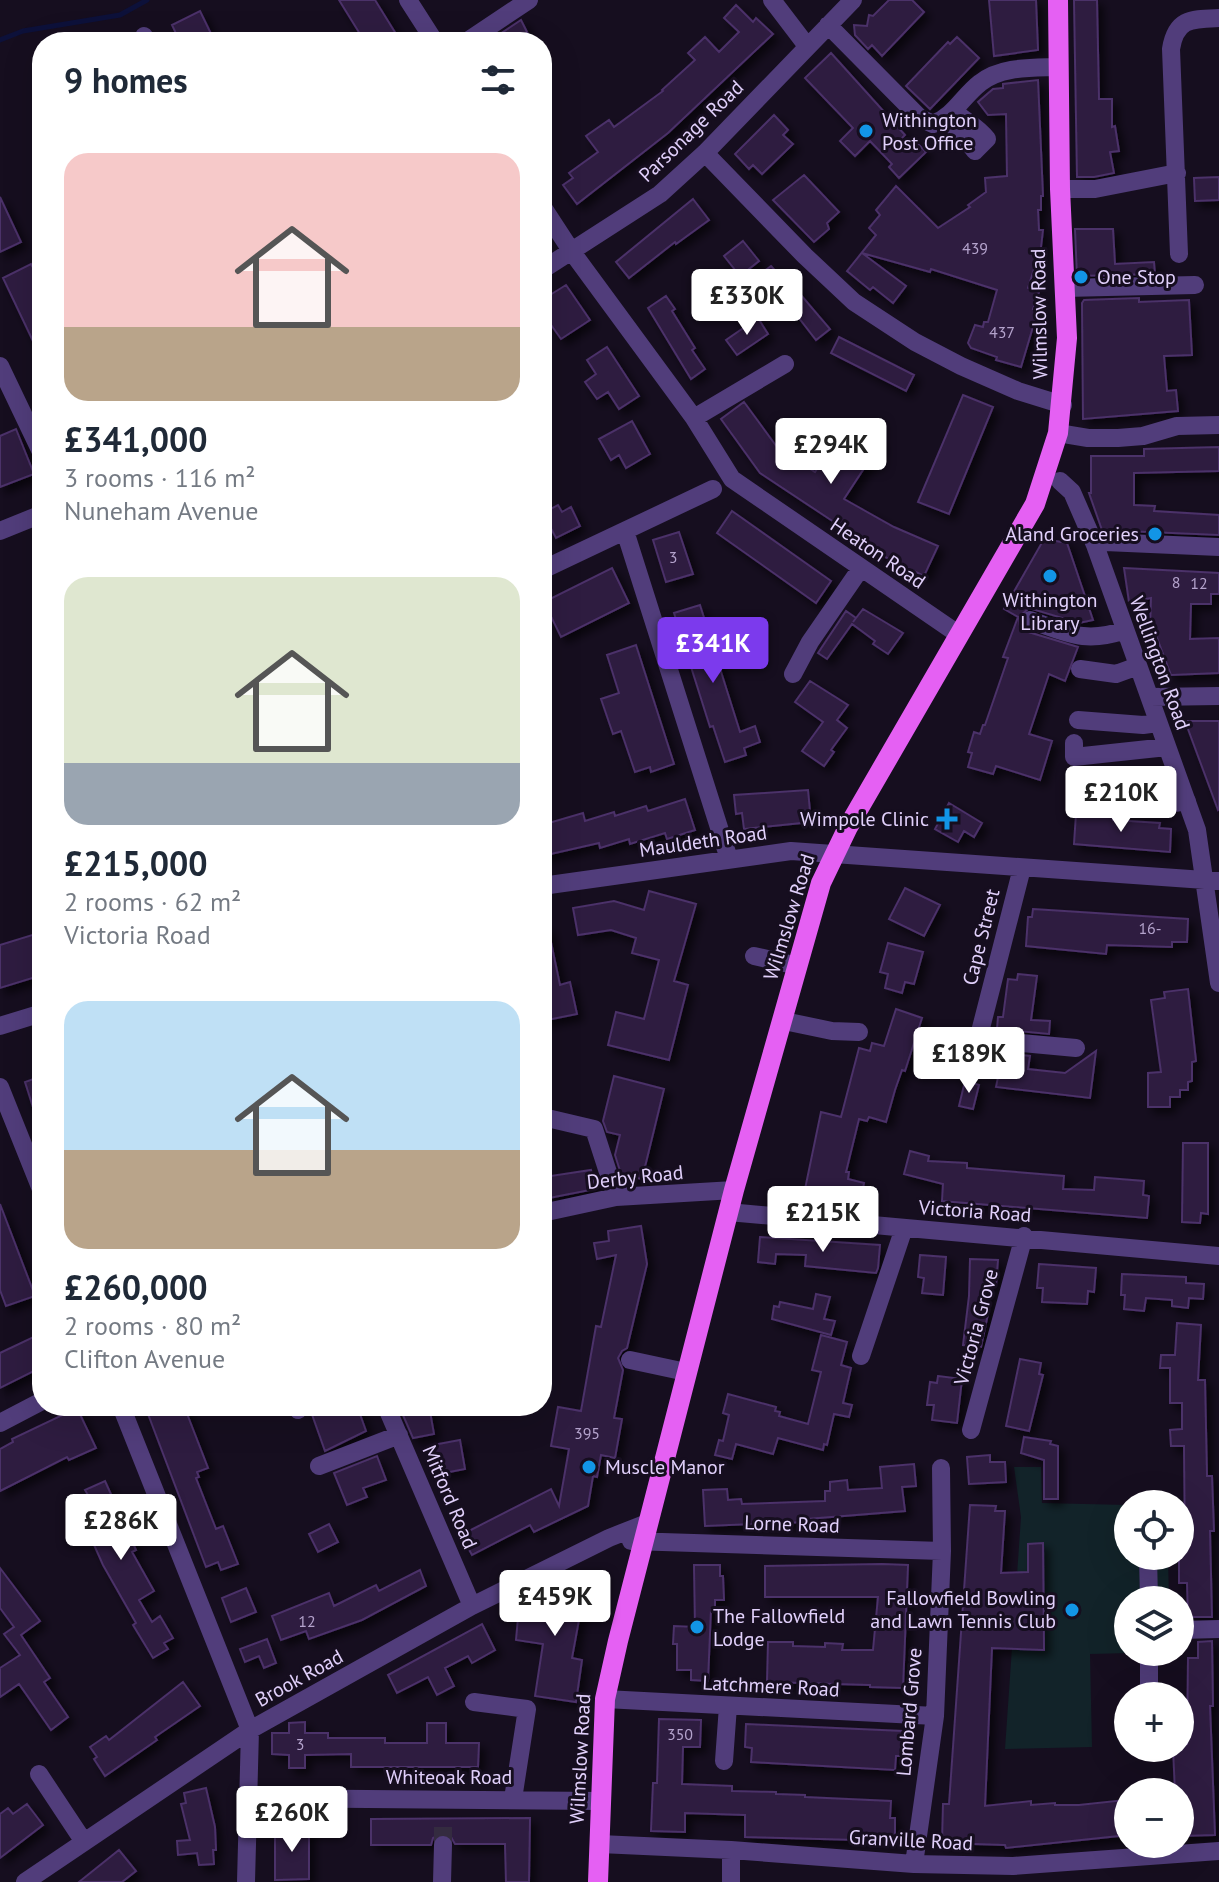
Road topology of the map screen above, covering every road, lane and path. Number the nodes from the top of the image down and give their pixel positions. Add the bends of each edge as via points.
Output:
1 (408, 0) edge
2 (529, 0) edge
3 (772, 0) edge
4 (853, 0) edge
5 (1058, 0) edge
6 (1219, 18) edge
7 (828, 25) junction
8 (429, 32) edge
9 (481, 32) edge
10 (807, 46) junction
11 (1058, 67) junction
12 (949, 115) junction
13 (966, 130) dead end
14 (705, 153) junction
15 (1177, 173) junction
16 (1060, 189) junction
17 (552, 221) edge
18 (572, 252) junction
19 (1179, 254) dead end
20 (552, 264) edge
21 (1195, 285) dead end
22 (1064, 288) junction
23 (785, 364) dead end
24 (0, 366) edge
25 (1063, 405) junction
26 (694, 418) junction
27 (1219, 425) edge
28 (32, 433) edge
29 (1058, 433) junction
30 (1060, 481) dead end
31 (713, 489) dead end
32 (32, 518) edge
33 (0, 531) edge
34 (625, 531) junction
35 (1095, 545) junction
36 (1219, 547) edge
37 (552, 565) edge
38 (861, 568) junction
39 (1030, 620) dead end
40 (1125, 630) junction
41 (958, 634) junction
42 (1138, 666) junction
43 (1080, 669) dead end
44 (793, 674) dead end
45 (1219, 696) edge
46 (1150, 697) junction
47 (1078, 720) dead end
48 (1158, 723) junction
49 (1074, 743) dead end
50 (1167, 747) junction
51 (1144, 793) dead end
52 (1187, 801) junction
53 (833, 854) junction
54 (729, 859) junction
55 (1022, 868) junction
56 (1212, 881) edge
57 (552, 885) edge
58 (754, 956) dead end
59 (798, 966) junction
60 (1219, 983) edge
61 (32, 1016) edge
62 (784, 1021) junction
63 (0, 1026) edge
64 (859, 1032) dead end
65 (978, 1039) junction
66 (1076, 1048) dead end
67 (966, 1066) dead end
68 (0, 1087) edge
69 (552, 1119) edge
70 (32, 1167) edge
71 (734, 1190) junction
72 (616, 1197) junction
73 (552, 1211) edge
74 (728, 1212) junction
75 (904, 1228) junction
76 (1024, 1236) junction
77 (1219, 1256) edge
78 (861, 1356) dead end
79 (630, 1360) dead end
80 (686, 1372) junction
81 (32, 1406) edge
82 (125, 1416) edge
83 (390, 1416) edge
84 (0, 1423) edge
85 (971, 1430) dead end
86 (399, 1435) junction
87 (319, 1466) dead end
88 (941, 1468) dead end
89 (644, 1532) junction
90 (942, 1551) junction
91 (472, 1606) junction
92 (1219, 1629) edge
93 (1194, 1630) edge
94 (605, 1699) junction
95 (474, 1702) dead end
96 (728, 1706) junction
97 (935, 1716) junction
98 (250, 1730) junction
99 (724, 1761) dead end
100 (39, 1774) dead end
101 (248, 1798) junction
102 (444, 1799) junction
103 (513, 1799) junction
104 (602, 1801) junction
105 (443, 1818) tunnel mouth
106 (84, 1842) junction
107 (600, 1844) junction
108 (443, 1845) tunnel mouth
109 (731, 1850) junction
110 (1219, 1851) edge
111 (914, 1864) junction
112 (25, 1882) edge
113 (246, 1882) edge
114 (442, 1882) edge
115 (598, 1882) edge
116 (731, 1882) edge

1 - 8 street
2 - 9 street
3 - 10 street
4 - 7 street, Parsonage Road
5 - 11 main road, Wilmslow Road
6 - 15 street via 1194,19 1173,35
7 - 10 street, Parsonage Road
7 - 12 street via 920,118 933,124
10 - 14 street, Parsonage Road
11 - 12 street via 997,73 977,84
11 - 16 main road, Wilmslow Road
12 - 13 street
14 - 18 street, Parsonage Road via 660,194
14 - 25 street via 854,302 961,366
15 - 16 street via 1095,189
15 - 19 street
16 - 22 main road, Wilmslow Road
17 - 18 street, Heaton Road
18 - 20 street, Parsonage Road
18 - 26 street, Heaton Road
21 - 22 street
22 - 25 main road, Wilmslow Road
23 - 26 street
24 - 28 street
25 - 29 main road, Wilmslow Road
26 - 38 street, Heaton Road via 732,479
27 - 29 street via 1177,426 1118,438
29 - 41 main road, Wilmslow Road via 1035,504
30 - 35 street, Wellington Road via 1072,492
31 - 34 street
32 - 33 street
34 - 37 street
34 - 54 street
35 - 36 street
35 - 40 street, Wellington Road
38 - 41 street, Heaton Road
38 - 44 street
39 - 40 street via 1085,638
40 - 42 street, Wellington Road
41 - 53 main road, Wilmslow Road
42 - 43 street via 1116,674
42 - 46 street, Wellington Road
45 - 46 street
46 - 48 street, Wellington Road
47 - 48 street
48 - 50 street, Wellington Road
49 - 50 street via 1074,757
50 - 52 street, Wellington Road
51 - 52 street via 1168,805
52 - 56 street, Wellington Road
53 - 54 street, Mauldeth Road via 791,851
53 - 55 street, Mauldeth Road
53 - 59 main road, Wilmslow Road
54 - 57 street, Mauldeth Road
55 - 56 street, Mauldeth Road
55 - 65 street, Cape Street
56 - 60 street, Wellington Road
58 - 59 street
59 - 62 main road, Wilmslow Road
61 - 63 street
62 - 64 street
62 - 71 main road, Wilmslow Road
65 - 66 street
65 - 67 street, Cape Street
68 - 70 street
69 - 72 street via 594,1129
71 - 72 street, Derby Road
71 - 74 main road, Wilmslow Road
72 - 73 street, Derby Road
74 - 75 street, Victoria Road
74 - 80 main road, Wilmslow Road
75 - 76 street, Victoria Road
75 - 78 street
76 - 77 street, Victoria Road
76 - 85 street, Victoria Grove
79 - 80 street
80 - 89 main road, Wilmslow Road
81 - 84 street
82 - 98 street
83 - 86 street, Mitford Road
86 - 87 street
86 - 91 street, Mitford Road
88 - 90 street, Lombard Grove
89 - 90 street, Lorne Road
89 - 91 street, Brook Road via 609,1538
89 - 94 main road, Wilmslow Road
90 - 97 street, Lombard Grove
91 - 98 street, Brook Road
92 - 93 street
94 - 96 street, Latchmere Road
94 - 104 main road, Wilmslow Road
95 - 103 street via 527,1709
96 - 97 street, Latchmere Road
96 - 99 street
97 - 111 street, Lombard Grove
98 - 101 street
98 - 106 street, Brook Road
100 - 106 street
101 - 102 street, Whiteoak Road
101 - 113 street
102 - 103 street, Whiteoak Road
102 - 105 street
103 - 104 street, Whiteoak Road
104 - 107 main road, Wilmslow Road
106 - 112 street, Brook Road
107 - 109 street, Granville Road
107 - 115 main road, Wilmslow Road
108 - 114 street
109 - 111 street, Granville Road
109 - 116 street
110 - 111 street, Granville Road via 1013,1866

